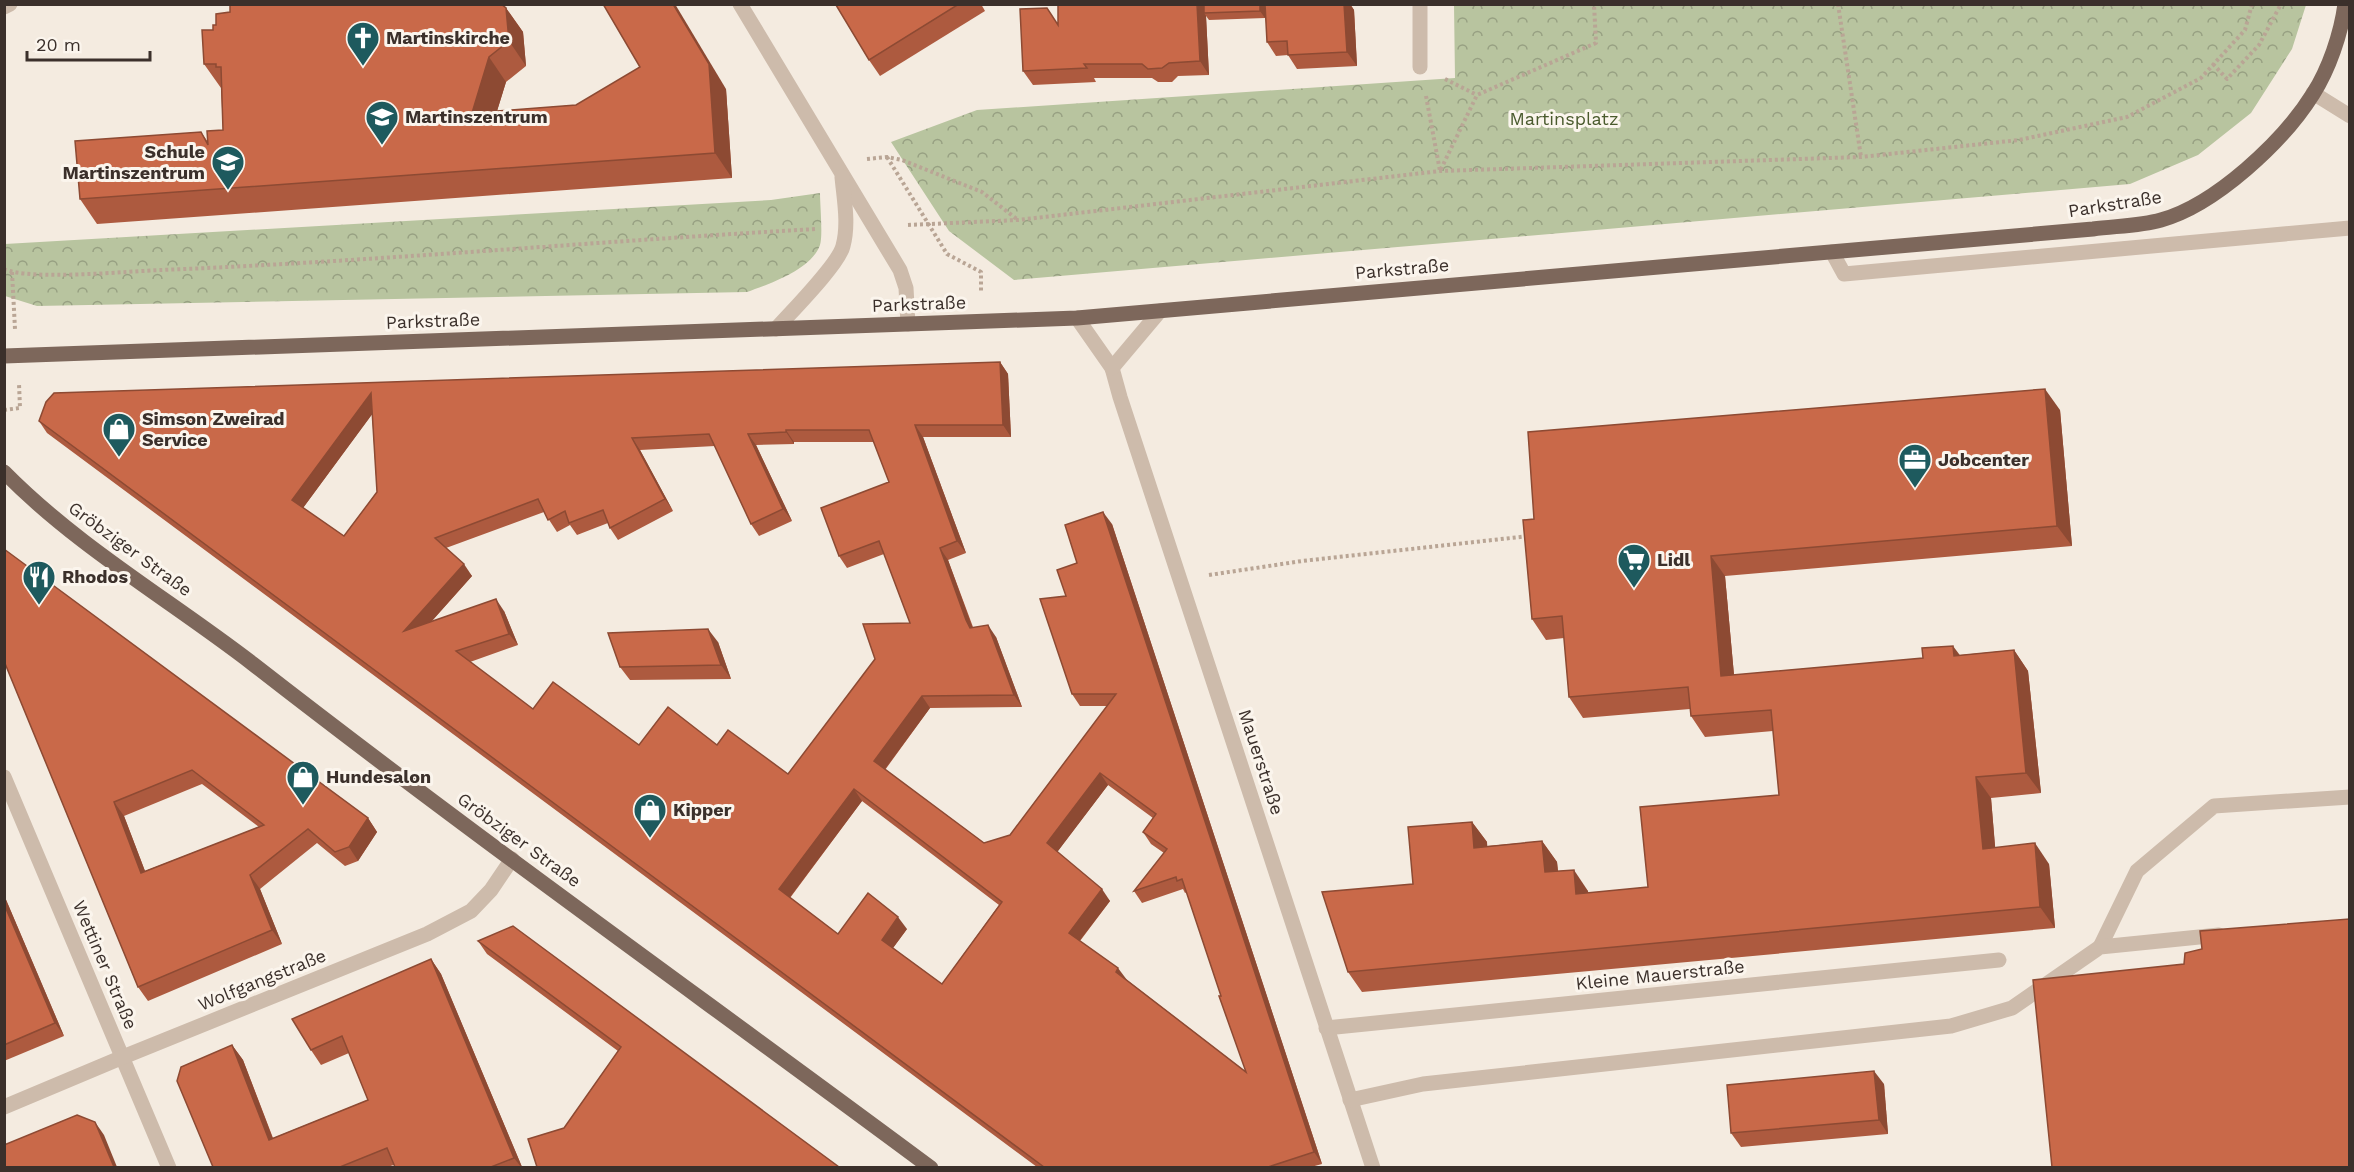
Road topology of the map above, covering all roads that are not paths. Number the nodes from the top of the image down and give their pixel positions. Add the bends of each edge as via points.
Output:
1 (10, 4) edge
2 (740, 4) edge
3 (1420, 4) edge
4 (2345, 4) edge
5 (4, 8) edge
6 (1420, 67) road end
7 (2313, 93) junction
8 (2349, 116) edge
9 (838, 168) junction
10 (2349, 228) edge
11 (1832, 252) junction
12 (1160, 311) junction
13 (1077, 318) junction
14 (908, 324) junction
15 (776, 329) junction
16 (11, 356) edge
17 (1112, 368) junction
18 (4, 472) edge
19 (4, 777) edge
20 (2349, 797) edge
21 (512, 859) junction
22 (2230, 934) edge
23 (2100, 947) junction
24 (1999, 960) dead end
25 (1326, 1028) junction
26 (123, 1057) junction
27 (1350, 1100) junction
28 (4, 1107) edge
29 (169, 1167) edge
30 (931, 1167) edge
31 (1373, 1167) edge

1 - 5 street
2 - 9 street
3 - 6 street
4 - 7 main road, Parkstraße via 2335,47
7 - 8 street
7 - 11 main road, Parkstraße via 2259,159 2206,200 2161,220
9 - 14 street via 900,270 906,288
9 - 15 street via 846,227 843,248 833,266
10 - 11 street via 1844,274
11 - 12 main road, Parkstraße
12 - 13 main road, Parkstraße
12 - 17 street
13 - 14 main road, Parkstraße
13 - 17 street, Mauerstraße
14 - 15 main road, Parkstraße
15 - 16 main road, Parkstraße
17 - 25 street, Mauerstraße
18 - 21 main road, Gröbziger Straße via 75,535
19 - 26 street, Wettiner Straße
20 - 23 street via 2214,806 2137,871
21 - 26 street, Wolfgangstraße via 471,911 427,934
21 - 30 main road, Gröbziger Straße
22 - 23 street
23 - 27 street via 2012,1008 1951,1026 1422,1084
24 - 25 street, Kleine Mauerstraße
25 - 27 street, Mauerstraße
26 - 28 street, Wolfgangstraße
26 - 29 street, Wettiner Straße
27 - 31 street, Mauerstraße

